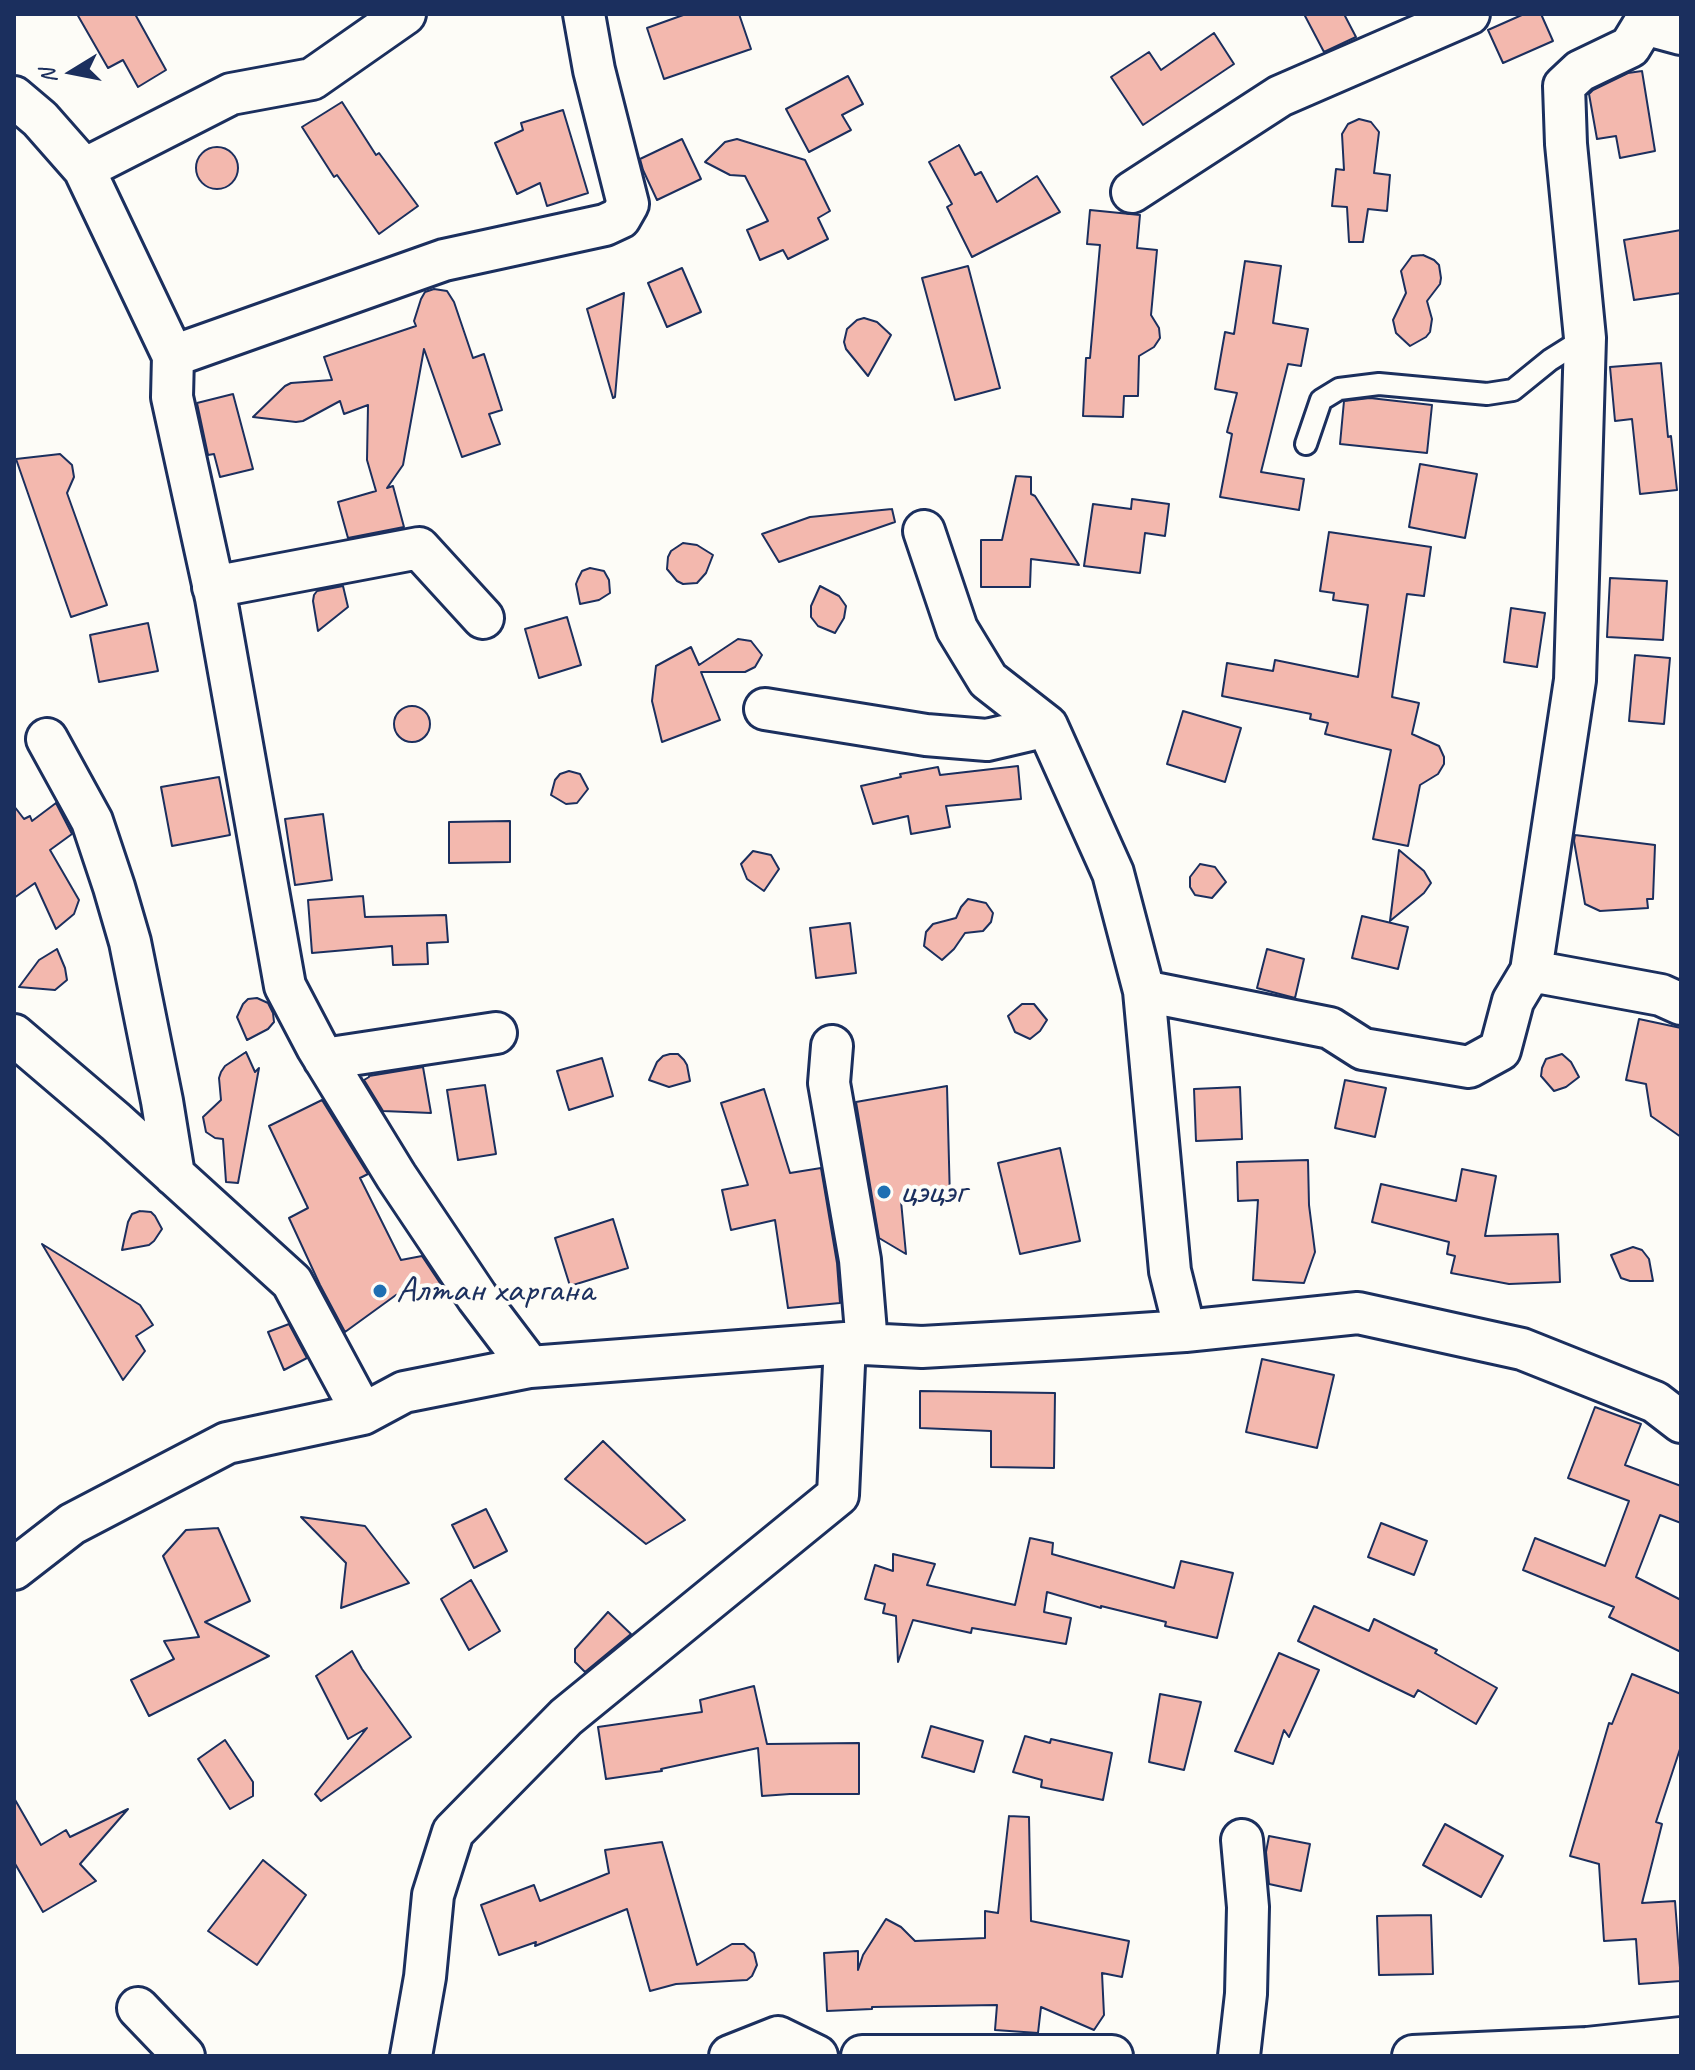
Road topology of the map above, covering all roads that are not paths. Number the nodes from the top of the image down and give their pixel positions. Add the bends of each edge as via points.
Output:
1 (405, 14) edge
2 (584, 14) edge
3 (1469, 14) edge
4 (1655, 24) edge
5 (14, 97) edge
6 (84, 169) junction
7 (1132, 192) dead end
8 (1585, 338) junction
9 (173, 356) junction
10 (1306, 444) dead end
11 (924, 531) dead end
12 (213, 587) junction
13 (483, 618) dead end
14 (765, 709) dead end
15 (1047, 726) junction
16 (47, 739) dead end
17 (1531, 971) junction
18 (1144, 991) junction
19 (1681, 1004) edge
20 (496, 1033) dead end
21 (14, 1035) edge
22 (832, 1046) dead end
23 (324, 1059) junction
24 (174, 1175) junction
25 (1185, 1331) junction
26 (856, 1343) junction
27 (530, 1367) junction
28 (363, 1414) junction
29 (1681, 1422) edge
30 (14, 1569) edge
31 (1242, 1840) dead end
32 (138, 2008) dead end
33 (1681, 2038) edge
34 (1580, 2052) edge
35 (184, 2056) edge
36 (411, 2056) edge
37 (730, 2056) edge
38 (817, 2056) edge
39 (862, 2056) edge
40 (1112, 2056) edge
41 (1239, 2056) edge
42 (1413, 2056) edge

1 - 6 street via 312,79 231,94
2 - 9 street via 628,204 620,218 444,260
3 - 7 street via 1280,96
4 - 8 street via 1630,47 1580,71 1564,86
5 - 6 street
6 - 9 street
8 - 10 lane via 1513,390 1487,394 1379,384 1339,389 1321,400
8 - 17 street via 1575,680
9 - 12 street via 172,397
11 - 15 street via 957,629 988,680
12 - 13 street via 419,548
12 - 23 street via 285,986
14 - 15 street via 987,740
15 - 18 street via 1113,873
16 - 24 street via 92,821 114,887 130,942
17 - 18 street via 1513,1001 1500,1050 1469,1067 1363,1049 1330,1028
17 - 19 street via 1661,995
18 - 25 street via 1170,1271
20 - 23 street
21 - 24 street
22 - 26 street via 829,1083 860,1260
23 - 27 street via 396,1176
24 - 28 street via 292,1282
25 - 26 street via 922,1347
25 - 29 street via 1358,1313 1522,1349 1655,1402
26 - 27 street
26 - 36 street via 838,1495 566,1717 453,1832 433,1895
27 - 28 street via 404,1392
28 - 30 street via 227,1443 72,1524
31 - 41 street via 1248,1907
32 - 35 street
33 - 34 street
34 - 42 street
37 - 38 street via 778,2037
39 - 40 street

